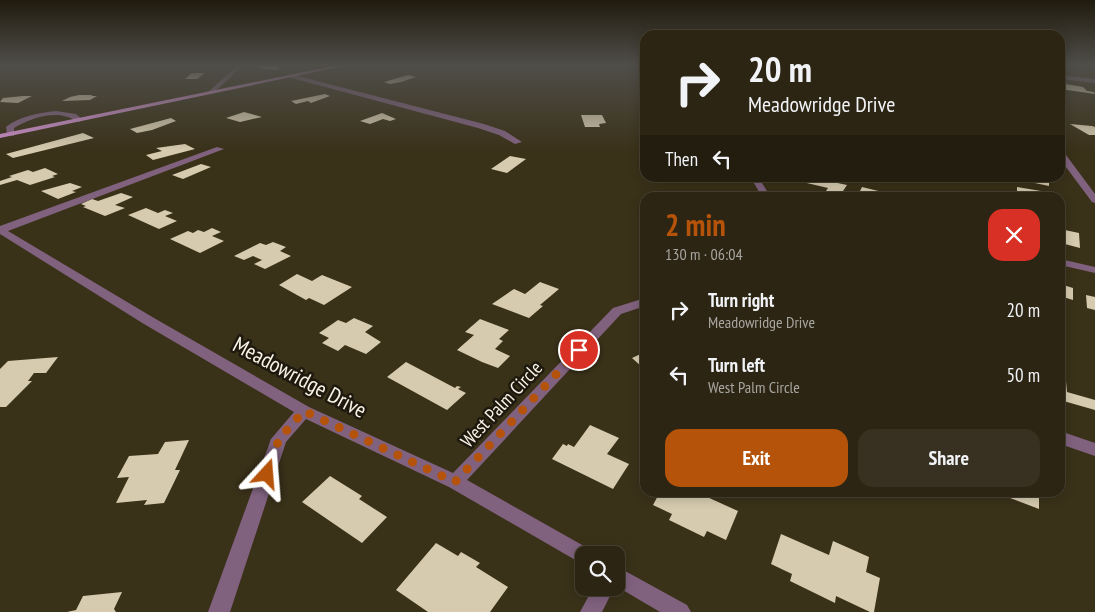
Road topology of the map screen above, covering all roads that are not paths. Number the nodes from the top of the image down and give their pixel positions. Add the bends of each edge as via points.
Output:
1 (207, 94) edge
2 (357, 94) edge
3 (79, 120) junction
4 (11, 134) junction
5 (0, 136) edge
6 (518, 142) dead end
7 (220, 149) dead end
8 (1065, 159) edge
9 (1095, 200) edge
10 (0, 230) edge
11 (1065, 263) edge
12 (1095, 270) edge
13 (640, 303) edge
14 (304, 411) junction
15 (1065, 439) edge
16 (1095, 450) edge
17 (455, 482) junction
18 (575, 551) edge
19 (625, 580) edge
20 (599, 596) edge
21 (219, 612) edge
22 (590, 612) edge
23 (680, 612) edge

1 - 3 main road
2 - 6 street via 481,126
3 - 4 main road
3 - 4 street via 72,115 41,116 15,124 10,127
4 - 5 main road
7 - 10 street
8 - 9 street
10 - 14 street, Meadowridge Drive
11 - 12 street
13 - 17 street, West Palm Circle via 617,311
14 - 17 street, Meadowridge Drive
14 - 21 street via 279,439
15 - 16 street
17 - 18 street, Meadowridge Drive
19 - 23 street
20 - 22 street

